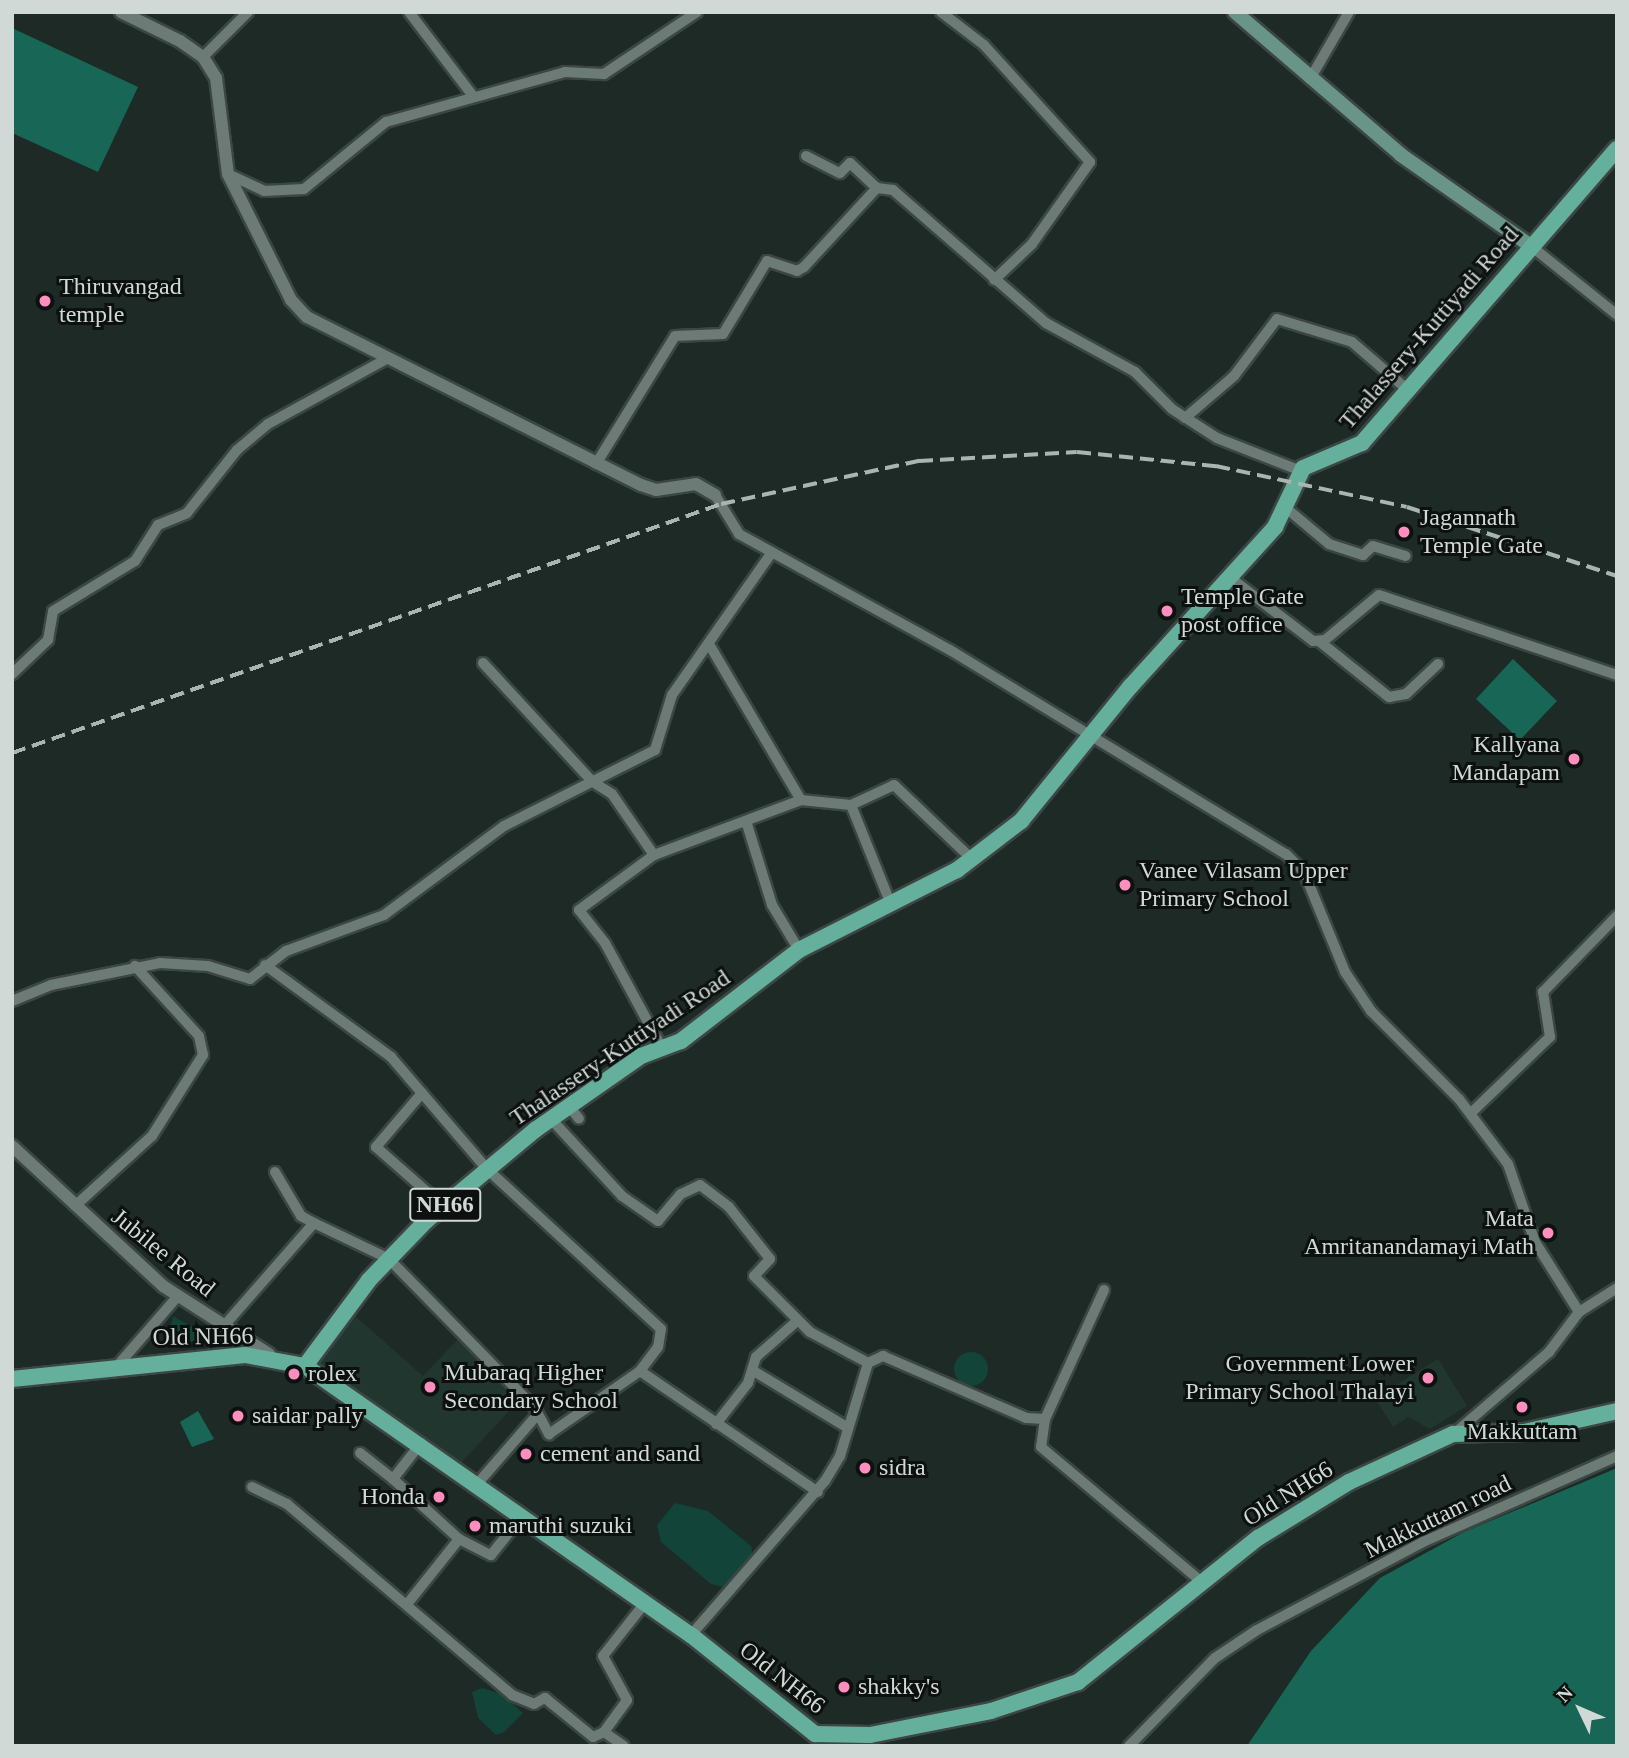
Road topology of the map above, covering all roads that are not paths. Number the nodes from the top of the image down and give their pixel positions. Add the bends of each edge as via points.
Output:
1 (121, 12) edge
2 (248, 12) edge
3 (409, 12) edge
4 (697, 12) edge
5 (941, 12) edge
6 (1235, 12) edge
7 (1349, 12) edge
8 (203, 57) junction
9 (1310, 79) junction
10 (473, 96) junction
11 (1617, 149) edge
12 (806, 156) dead end
13 (228, 174) junction
14 (877, 188) junction
15 (1531, 246) junction
16 (994, 280) junction
17 (1617, 301) edge
18 (1604, 305) junction
19 (1617, 315) edge
20 (386, 359) junction
21 (1409, 391) junction
22 (1185, 418) junction
23 (596, 464) junction
24 (1301, 471) junction
25 (715, 495) joint
26 (1286, 508) junction
27 (772, 552) junction
28 (1405, 556) dead end
29 (1232, 579) junction
30 (1319, 641) junction
31 (709, 644) junction
32 (483, 663) dead end
33 (1437, 664) dead end
34 (12, 674) edge
35 (1617, 674) edge
36 (1092, 738) junction
37 (593, 782) junction
38 (801, 800) junction
39 (851, 805) junction
40 (746, 821) junction
41 (654, 855) junction
42 (973, 860) junction
43 (890, 902) junction
44 (1617, 916) edge
45 (799, 950) junction
46 (265, 965) junction
47 (135, 966) junction
48 (12, 1001) edge
49 (662, 1048) junction
50 (422, 1093) junction
51 (1471, 1113) junction
52 (551, 1119) junction
53 (12, 1146) edge
54 (487, 1169) junction
55 (275, 1172) dead end
56 (75, 1206) junction
57 (443, 1206) junction
58 (314, 1223) junction
59 (389, 1259) junction
60 (1617, 1288) edge
61 (1104, 1290) dead end
62 (178, 1296) junction
63 (1579, 1312) junction
64 (797, 1321) junction
65 (223, 1327) junction
66 (868, 1363) junction
67 (118, 1365) junction
68 (305, 1366) junction
69 (752, 1370) junction
70 (640, 1371) junction
71 (12, 1379) edge
72 (1617, 1411) edge
73 (538, 1414) junction
74 (1045, 1419) junction
75 (716, 1424) junction
76 (848, 1428) junction
77 (1453, 1434) junction
78 (421, 1443) junction
79 (360, 1453) dead end
80 (1617, 1456) edge
81 (393, 1479) junction
82 (478, 1483) junction
83 (252, 1487) dead end
84 (818, 1492) junction
85 (523, 1515) junction
86 (459, 1539) junction
87 (1202, 1582) junction
88 (645, 1603) junction
89 (408, 1604) junction
90 (691, 1635) junction
91 (604, 1732) junction
92 (872, 1741) edge
93 (590, 1742) edge
94 (624, 1746) edge
95 (1129, 1746) edge

1 - 8 street
2 - 8 street
3 - 10 street
4 - 10 street via 604,74 565,72
5 - 16 street via 984,45 1090,162 1032,244
6 - 9 main road
7 - 9 street
8 - 13 street via 224,108
9 - 15 main road via 1401,155
10 - 13 street via 386,122 304,189 264,191
11 - 15 main road, Thalassery-Kuttiyadi Road
12 - 14 street via 839,173 850,163
13 - 20 street via 291,300 307,317
14 - 16 street via 893,190 941,227
14 - 23 street via 801,270 766,261 723,334 675,337
15 - 18 street
15 - 21 main road, Thalassery-Kuttiyadi Road
16 - 22 street via 1072,341 1135,372
17 - 18 street
18 - 19 street
20 - 23 street
20 - 34 street via 268,424 237,450 187,513 158,525 135,561 53,611 48,640
21 - 22 street via 1352,342 1277,319 1234,376
21 - 24 main road, Thalassery-Kuttiyadi Road via 1357,448
22 - 24 street
23 - 25 street via 649,488 696,484
24 - 26 main road, Thalassery-Kuttiyadi Road
25 - 27 street via 732,527
26 - 28 street via 1329,544 1363,555 1373,546
26 - 29 main road, Thalassery-Kuttiyadi Road
27 - 31 street
27 - 36 street via 884,611
29 - 30 street via 1303,635
29 - 36 main road, Thalassery-Kuttiyadi Road via 1130,687
30 - 33 street via 1389,697 1406,694
30 - 35 street via 1379,595
31 - 37 street via 672,695 655,750
31 - 38 street
32 - 37 street
36 - 42 main road, Thalassery-Kuttiyadi Road via 1021,821
36 - 51 street via 1286,854 1304,872 1345,972 1371,1011
37 - 41 street via 612,794
37 - 46 street via 504,826 384,915
38 - 39 street
38 - 40 street
39 - 42 street via 894,785
39 - 43 street
40 - 41 street
40 - 45 street via 772,905
41 - 49 street via 579,910 605,943
42 - 43 main road, Thalassery-Kuttiyadi Road
43 - 45 main road, Thalassery-Kuttiyadi Road
44 - 51 street via 1543,992 1550,1037
45 - 49 main road, Thalassery-Kuttiyadi Road via 681,1041
46 - 47 street via 250,979 208,966
46 - 50 street via 391,1057
47 - 48 street
47 - 56 street via 199,1036 203,1055 152,1136
49 - 52 main road, Thalassery-Kuttiyadi Road / NH66 via 614,1075 574,1113
50 - 54 street
50 - 57 street via 376,1147 384,1160 410,1174
51 - 63 street via 1508,1164 1535,1242
52 - 54 main road, Thalassery-Kuttiyadi Road / NH66
52 - 64 street via 622,1196 658,1221 681,1194 700,1185 729,1207 770,1258 754,1276
53 - 56 street, Jubilee Road
54 - 57 main road, Thalassery-Kuttiyadi Road / NH66
54 - 70 street via 661,1329 658,1347
55 - 58 street via 301,1216
56 - 62 street, Jubilee Road
57 - 59 main road, Thalassery-Kuttiyadi Road / NH66
58 - 59 street
58 - 65 street
59 - 68 main road, Thalassery-Kuttiyadi Road / NH66
59 - 73 street
60 - 63 street
61 - 74 street
62 - 65 street, Jubilee Road
62 - 67 street
63 - 77 street via 1549,1352
64 - 66 street
64 - 69 street via 756,1357
65 - 68 street, Jubilee Road via 258,1351
66 - 74 street via 876,1357 894,1360 1026,1418
66 - 76 street
67 - 68 main road, Old NH66 via 245,1355
67 - 71 main road, Old NH66
68 - 78 main road, Old NH66
69 - 75 street
69 - 76 street
70 - 73 street via 549,1434
70 - 75 street
72 - 77 main road, Old NH66 via 1524,1432
73 - 82 street
74 - 87 street via 1041,1447
75 - 84 street
76 - 84 street via 840,1456
77 - 87 main road, Old NH66 via 1349,1482 1258,1538
78 - 81 street
78 - 82 main road, Old NH66
79 - 81 street
80 - 95 street, Makkuttam road via 1423,1542 1278,1618 1215,1658
81 - 86 street
82 - 85 main road, Old NH66
83 - 89 street via 287,1504 324,1541
84 - 90 street
85 - 86 street via 491,1555
85 - 88 main road, Old NH66
86 - 89 street
87 - 92 main road, Old NH66 via 1078,1682 991,1711
88 - 90 main road, Old NH66
88 - 91 street via 603,1656 627,1700
89 - 93 street via 512,1695 534,1704 545,1698
90 - 92 main road, Old NH66 via 815,1734
91 - 93 street
91 - 94 street

